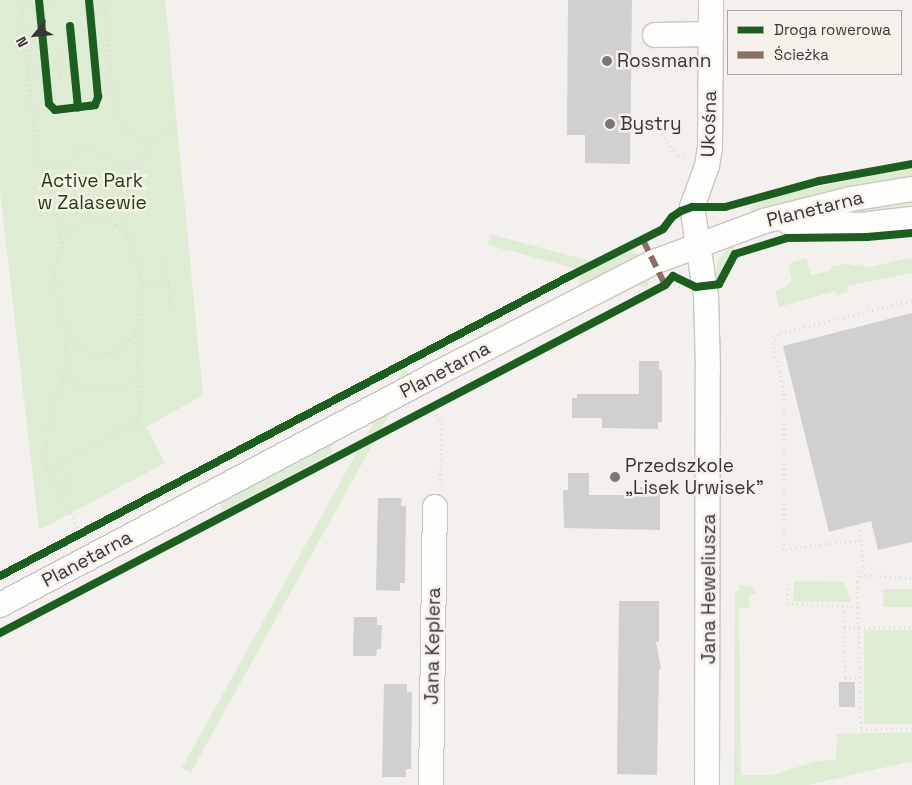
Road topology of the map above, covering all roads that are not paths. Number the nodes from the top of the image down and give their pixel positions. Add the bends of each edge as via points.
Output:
1 (711, 0) edge
2 (711, 34) junction
3 (656, 35) dead end
4 (912, 189) edge
5 (912, 219) edge
6 (764, 221) junction
7 (699, 244) junction
8 (434, 507) road end
9 (0, 605) edge
10 (431, 785) edge
11 (707, 785) edge

1 - 2 street, Ukośna
2 - 3 street
2 - 7 street, Ukośna via 710,148 708,166 692,207
4 - 6 street, Planetarna via 832,203
5 - 6 street via 860,224
6 - 7 street, Planetarna
7 - 9 street, Planetarna via 607,285
7 - 11 street, Jana Heweliusza via 708,370
8 - 10 street, Jana Keplera

